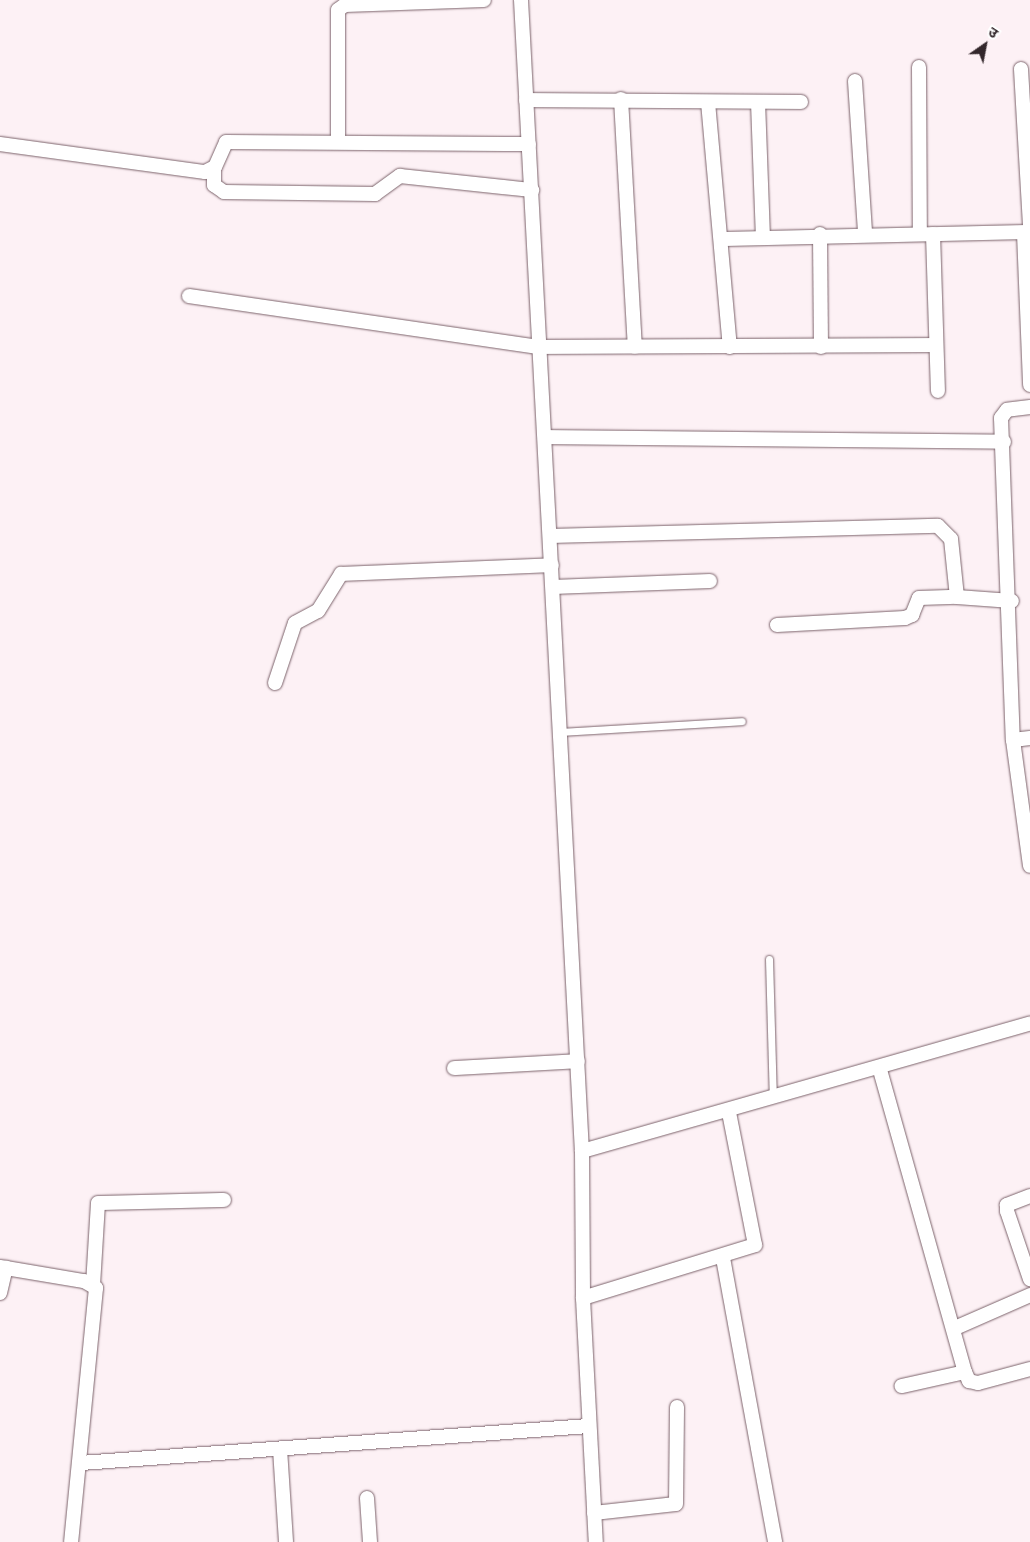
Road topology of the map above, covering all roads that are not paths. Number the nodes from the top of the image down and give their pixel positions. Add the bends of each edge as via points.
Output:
1 (484, 0) edge
2 (521, 0) edge
3 (919, 67) dead end
4 (1021, 69) dead end
5 (855, 81) dead end
6 (621, 99) junction
7 (526, 100) junction
8 (708, 102) junction
9 (758, 102) junction
10 (801, 102) dead end
11 (338, 140) junction
12 (0, 144) edge
13 (529, 144) junction
14 (214, 168) junction
15 (532, 190) junction
16 (1028, 230) edge
17 (865, 232) junction
18 (926, 233) junction
19 (820, 234) junction
20 (763, 238) junction
21 (722, 239) junction
22 (189, 296) dead end
23 (934, 345) junction
24 (538, 347) junction
25 (821, 347) junction
26 (635, 348) junction
27 (730, 348) junction
28 (1030, 385) edge
29 (938, 391) dead end
30 (1030, 407) edge
31 (547, 437) junction
32 (1004, 442) junction
33 (550, 536) junction
34 (552, 565) junction
35 (710, 581) dead end
36 (553, 587) junction
37 (957, 597) junction
38 (1012, 601) junction
39 (777, 625) dead end
40 (275, 683) dead end
41 (742, 721) dead end
42 (559, 732) junction
43 (1030, 738) edge
44 (1013, 740) junction
45 (1026, 817) edge
46 (1030, 866) edge
47 (769, 959) dead end
48 (1030, 1023) edge
49 (578, 1061) junction
50 (454, 1068) dead end
51 (880, 1070) junction
52 (772, 1100) junction
53 (729, 1112) junction
54 (582, 1151) junction
55 (1030, 1196) edge
56 (224, 1200) dead end
57 (723, 1258) junction
58 (3, 1267) edge
59 (1030, 1279) edge
60 (93, 1285) junction
61 (0, 1293) edge
62 (1030, 1295) edge
63 (583, 1298) junction
64 (955, 1328) junction
65 (1030, 1369) edge
66 (965, 1372) junction
67 (902, 1386) dead end
68 (677, 1407) dead end
69 (589, 1426) junction
70 (280, 1448) junction
71 (81, 1463) junction
72 (367, 1498) dead end
73 (594, 1513) junction
74 (71, 1542) edge
75 (286, 1542) edge
76 (370, 1542) edge
77 (596, 1542) edge
78 (775, 1542) edge

1 - 11 street via 345,5 338,10
2 - 7 street
3 - 18 street
4 - 16 street
5 - 17 street
6 - 7 street
6 - 8 street
6 - 26 street
7 - 13 street
8 - 9 street
8 - 21 street
9 - 10 street
9 - 20 street
11 - 13 street
11 - 14 street via 226,142
12 - 14 street via 205,172
13 - 15 street
14 - 15 street via 214,185 224,192 376,194 400,176
15 - 24 street
16 - 18 street
16 - 28 street
17 - 18 street
17 - 19 street
18 - 23 street
19 - 20 street
19 - 25 street
20 - 21 street
21 - 27 street
22 - 24 street
23 - 25 street
23 - 29 street
24 - 26 street
24 - 31 street
25 - 27 street
26 - 27 street
30 - 32 street via 1011,409 1002,415
31 - 32 street
31 - 33 street
32 - 38 street
33 - 34 street
33 - 37 street via 938,526 951,538
34 - 36 street
34 - 40 street via 341,574 318,611 295,623
35 - 36 street
36 - 42 street
37 - 38 street
37 - 39 street via 922,597 905,618
38 - 44 street
41 - 42 lane
42 - 49 street
43 - 44 street
44 - 45 street
45 - 46 street
47 - 52 lane
48 - 51 street
49 - 50 street
49 - 54 street
51 - 52 street
51 - 64 street
52 - 53 street
53 - 54 street
53 - 57 street via 755,1245
54 - 63 street
55 - 59 street via 1015,1200 1007,1211
56 - 60 street via 98,1203
57 - 63 street
57 - 78 street
58 - 60 street
58 - 61 street
60 - 71 street via 96,1293
62 - 64 street
63 - 69 street
64 - 66 street
65 - 66 street via 978,1383 969,1381
66 - 67 street
68 - 73 street via 676,1504
69 - 70 street
69 - 73 street
70 - 71 street
70 - 75 street
71 - 74 street
72 - 76 street
73 - 77 street

